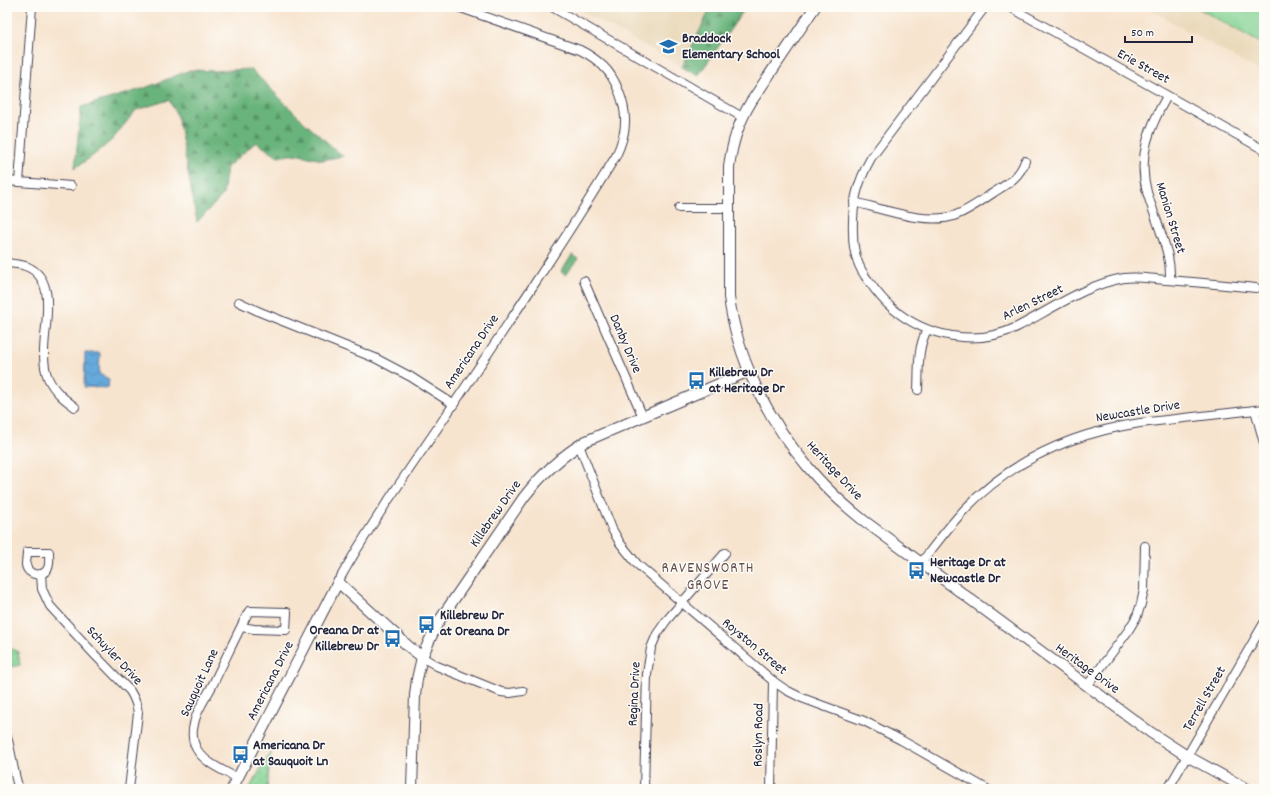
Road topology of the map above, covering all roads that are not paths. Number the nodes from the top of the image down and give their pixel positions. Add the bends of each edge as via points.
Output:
1 (32, 7) edge
2 (458, 7) edge
3 (552, 7) edge
4 (815, 7) edge
5 (984, 7) edge
6 (1010, 7) edge
7 (1167, 96) junction
8 (742, 116) junction
9 (1264, 150) edge
10 (1025, 161) dead end
11 (7, 181) edge
12 (19, 182) junction
13 (71, 186) dead end
14 (854, 202) junction
15 (679, 208) dead end
16 (729, 208) junction
17 (7, 263) edge
18 (1170, 280) junction
19 (584, 281) dead end
20 (1256, 288) dead end
21 (239, 302) dead end
22 (927, 330) junction
23 (749, 371) junction
24 (918, 390) dead end
25 (453, 404) junction
26 (75, 407) dead end
27 (1264, 409) edge
28 (1255, 410) junction
29 (643, 416) junction
30 (1264, 443) edge
31 (579, 445) junction
32 (1145, 546) dead end
33 (725, 553) dead end
34 (921, 564) junction
35 (41, 574) dead end
36 (338, 582) junction
37 (682, 602) junction
38 (1264, 623) edge
39 (241, 627) junction
40 (422, 657) junction
41 (773, 681) junction
42 (1087, 686) junction
43 (523, 691) dead end
44 (7, 737) edge
45 (1187, 756) junction
46 (237, 778) junction
47 (20, 789) edge
48 (129, 789) edge
49 (232, 789) edge
50 (412, 789) edge
51 (644, 789) edge
52 (771, 789) edge
53 (987, 789) edge
54 (1168, 789) edge
55 (1247, 789) edge

1 - 12 street
2 - 25 street, Americana Drive via 580,50 592,57 612,77 621,99 625,122 620,146 599,183
3 - 8 street
4 - 8 street, Heritage Drive
5 - 14 street, Arlen Street via 871,158 857,186
6 - 7 street, Erie Street
7 - 9 street, Erie Street
7 - 18 street, Manion Street via 1150,129 1144,159 1144,175 1146,191 1168,256
8 - 16 street, Heritage Drive via 731,150
10 - 14 street via 1019,174 1011,182 968,209 944,218 920,218
11 - 12 street
12 - 13 street
14 - 22 street, Arlen Street via 853,242 862,272 891,308
15 - 16 street
16 - 23 street, Heritage Drive via 728,281 731,315
17 - 26 street via 29,268 44,283 48,298 45,368 57,392
18 - 20 street, Arlen Street
18 - 22 street, Arlen Street via 1125,278 1110,281 1087,290 1015,328 993,334 968,337
19 - 29 street, Danby Drive
21 - 25 street via 388,364
22 - 24 street via 920,350
23 - 29 street, Killebrew Drive
23 - 34 street, Heritage Drive via 789,444 808,467 838,499
25 - 36 street, Americana Drive via 369,530
27 - 28 street, Newcastle Drive
28 - 30 street
28 - 34 street, Newcastle Drive via 1140,422 1089,434 1048,450 1015,468 965,508
29 - 31 street, Killebrew Drive
31 - 37 street, Royston Street via 620,543 637,564
31 - 40 street, Killebrew Drive via 550,467 524,497 437,624
32 - 42 street via 1144,590 1137,616
33 - 37 street, Regina Drive
34 - 42 street, Heritage Drive
35 - 48 street, Schuyler Drive via 42,589 50,606 135,698 138,713
36 - 40 street
36 - 46 street, Americana Drive
37 - 41 street, Royston Street
37 - 51 street, Regina Drive via 657,634 651,648 647,674
38 - 45 street, Terrell Street
39 - 39 street, Sauquoit Lane via 249,611 287,612 286,630
39 - 46 street, Sauquoit Lane via 196,717 192,733 194,743 207,761
40 - 43 street via 437,666 501,692 510,694
40 - 50 street, Killebrew Drive via 415,695
41 - 52 street, Roslyn Road
41 - 53 street, Royston Street via 802,698 864,721
42 - 45 street, Heritage Drive
44 - 47 street
45 - 54 street, Terrell Street
45 - 55 street, Heritage Drive
46 - 49 street, Americana Drive

